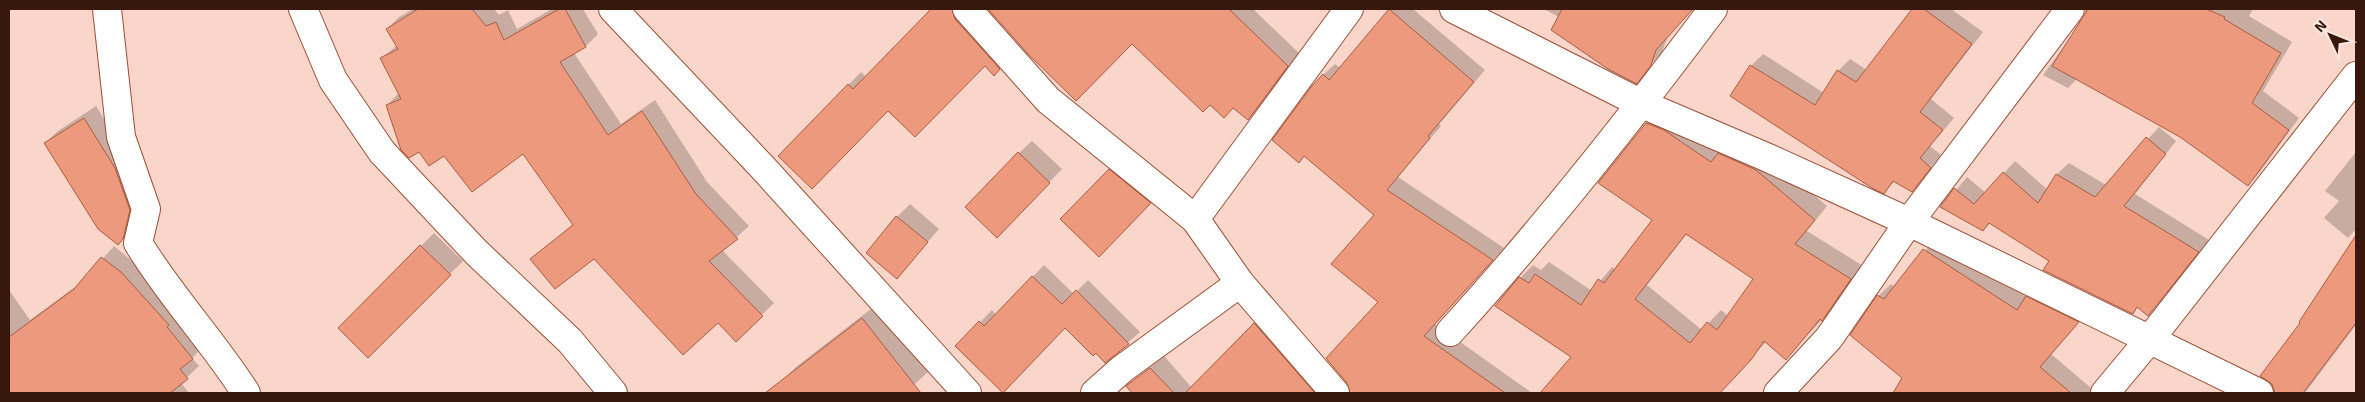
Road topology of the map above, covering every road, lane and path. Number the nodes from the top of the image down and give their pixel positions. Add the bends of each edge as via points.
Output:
1 (107, 9) edge
2 (302, 9) edge
3 (612, 9) edge
4 (967, 9) edge
5 (1349, 9) edge
6 (1454, 9) edge
7 (1713, 9) edge
8 (2070, 9) edge
9 (2356, 76) edge
10 (1642, 104) junction
11 (1195, 219) junction
12 (1909, 222) junction
13 (1240, 283) junction
14 (1450, 332) dead end
15 (2150, 339) junction
16 (246, 393) edge
17 (613, 393) edge
18 (967, 393) edge
19 (1095, 393) edge
20 (1335, 393) edge
21 (1778, 393) edge
22 (2105, 393) edge
23 (2259, 393) edge

1 - 16 street via 121,137 146,209 138,243 158,276
2 - 17 street via 333,80 382,152 476,252 570,341
3 - 18 street via 760,164
4 - 11 street via 1048,100
5 - 11 street
6 - 10 street
7 - 10 street
8 - 12 street
9 - 15 street
10 - 12 street
10 - 14 street via 1500,277
11 - 13 street
12 - 15 street
12 - 21 street via 1829,338
13 - 19 street via 1122,369
13 - 20 street
15 - 22 street
15 - 23 street

